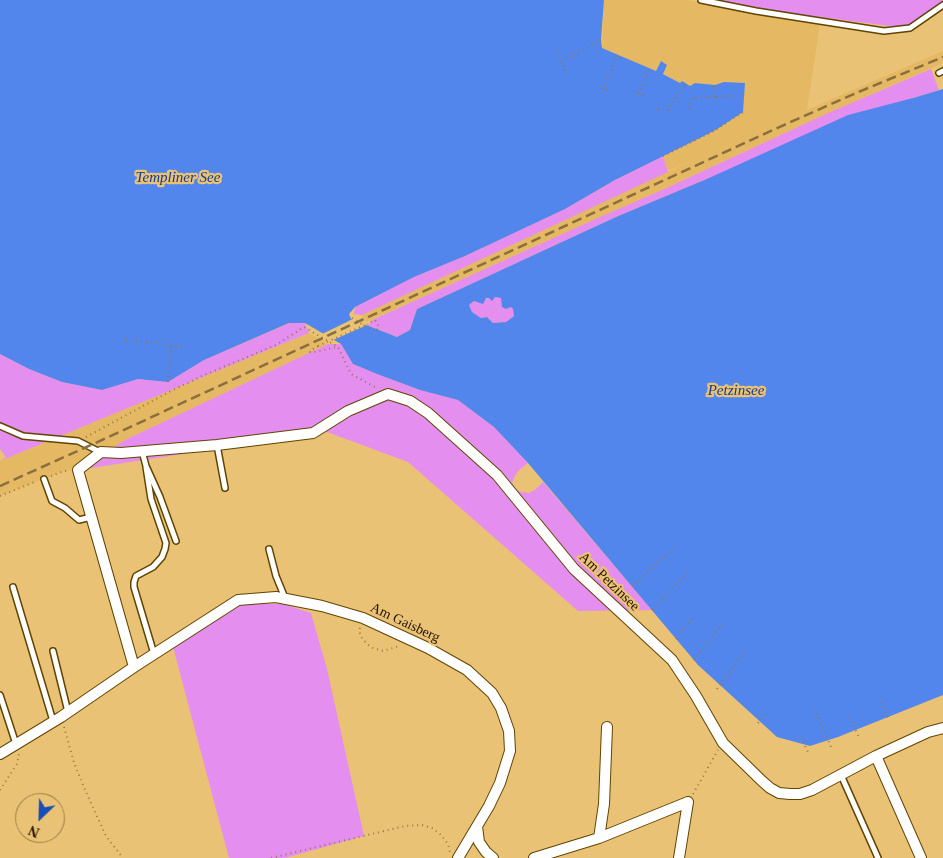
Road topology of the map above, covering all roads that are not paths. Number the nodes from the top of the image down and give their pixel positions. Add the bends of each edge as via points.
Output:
1 (700, 0) edge
2 (943, 5) edge
3 (0, 426) edge
4 (217, 446) junction
5 (101, 452) junction
6 (142, 452) junction
7 (146, 467) junction
8 (44, 479) dead end
9 (225, 488) dead end
10 (92, 517) junction
11 (176, 541) dead end
12 (269, 549) dead end
13 (13, 587) dead end
14 (285, 599) junction
15 (53, 651) dead end
16 (154, 654) junction
17 (134, 667) junction
18 (0, 695) edge
19 (61, 717) junction
20 (607, 727) dead end
21 (943, 728) edge
22 (16, 744) junction
23 (0, 754) edge
24 (876, 756) junction
25 (841, 775) junction
26 (477, 826) junction
27 (599, 838) junction
28 (458, 858) edge
29 (493, 858) edge
30 (534, 858) edge
31 (679, 858) edge
32 (878, 858) edge
33 (921, 858) edge

1 - 2 lane via 884,31 910,28
3 - 5 lane via 23,436 78,441
4 - 6 street
4 - 9 lane
4 - 25 street, Am Petzinsee via 313,433 348,411 388,394 410,401 498,475 574,569 672,660 722,742 762,781 779,793 800,794
5 - 6 street
5 - 10 street via 78,470
6 - 7 lane
7 - 11 lane
7 - 16 lane via 151,499 166,543 162,557 153,567 136,576 134,587
8 - 10 lane via 52,501 79,520
10 - 17 street
12 - 14 lane
13 - 19 lane
14 - 16 street, Am Gaisberg via 238,600
14 - 26 street, Am Gaisberg via 363,618 467,670 492,693 509,731 510,751 500,783
15 - 19 lane
16 - 17 street, Am Gaisberg
17 - 19 street, Am Gaisberg
18 - 22 lane
19 - 22 street, Am Gaisberg
20 - 27 street via 604,804
21 - 24 street, Am Petzinsee
22 - 23 street, Am Gaisberg
24 - 25 street, Am Petzinsee
24 - 33 street
25 - 32 lane
26 - 28 street, Am Gaisberg
26 - 29 street via 479,842
27 - 30 street
27 - 31 street via 688,802

